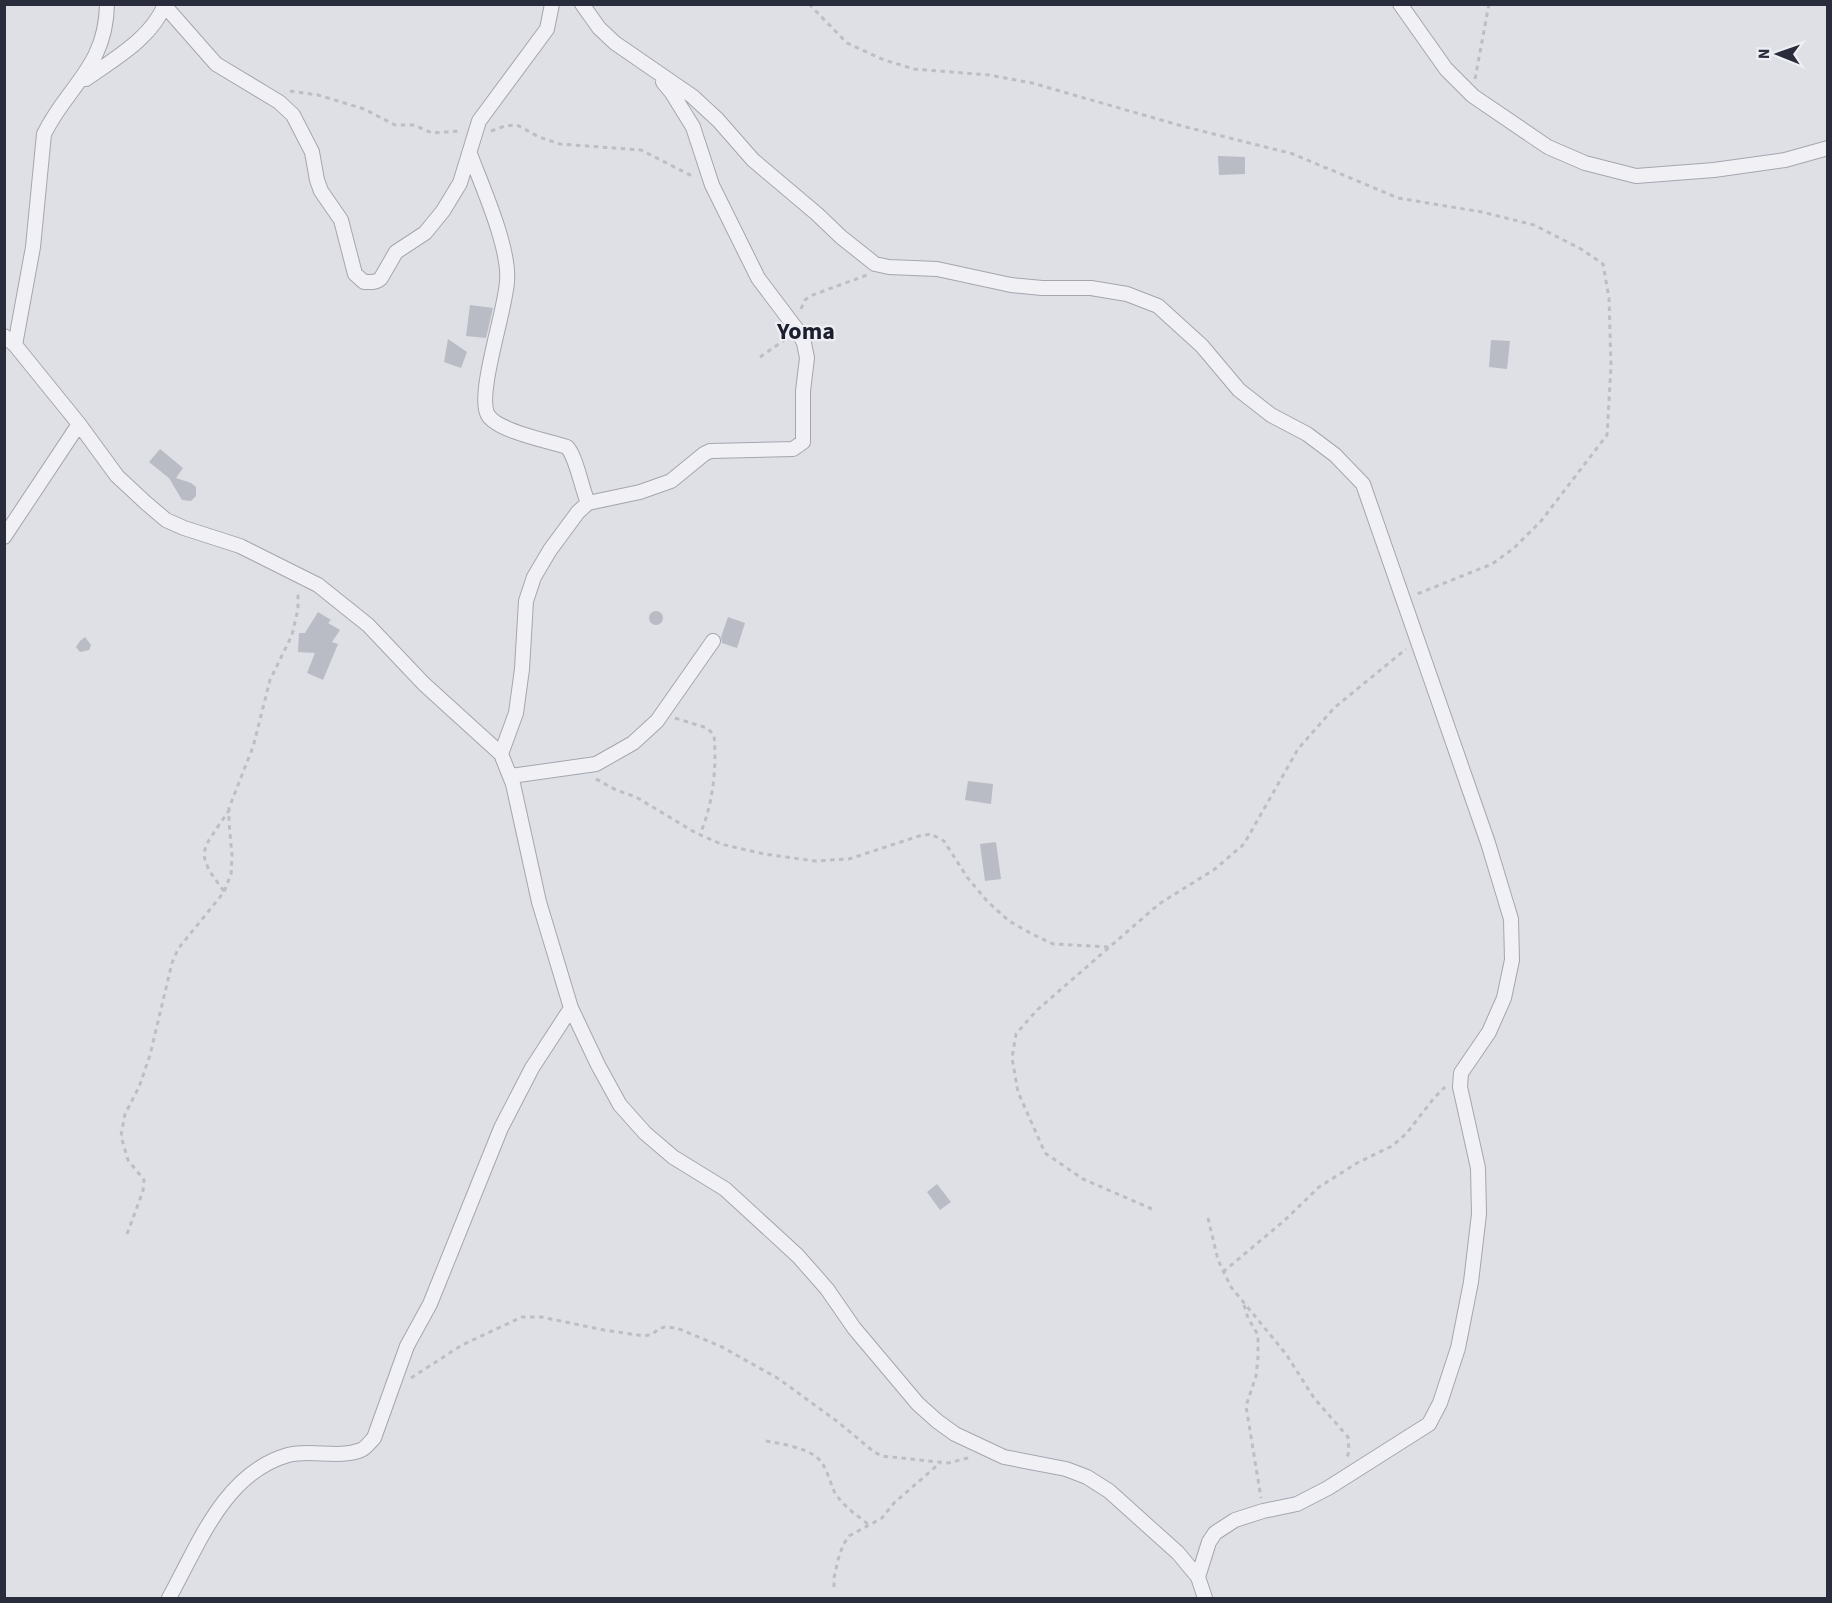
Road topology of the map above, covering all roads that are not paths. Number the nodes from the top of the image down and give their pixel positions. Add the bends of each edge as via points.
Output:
1 (106, 4) edge
2 (552, 4) edge
3 (582, 4) edge
4 (1400, 4) edge
5 (165, 5) edge
6 (648, 65) junction
7 (79, 84) junction
8 (1827, 148) edge
9 (470, 154) junction
10 (10, 341) edge
11 (79, 424) junction
12 (588, 503) junction
13 (4, 537) edge
14 (713, 641) dead end
15 (501, 754) junction
16 (510, 776) junction
17 (571, 1008) junction
18 (1198, 1577) junction
19 (169, 1599) edge
20 (1205, 1599) edge

1 - 7 street via 101,41
2 - 9 street via 547,29 484,113 475,130
3 - 6 street via 598,28
4 - 8 street via 1446,69 1473,96 1548,147 1585,163 1636,176 1785,160
5 - 7 street via 156,24
5 - 9 street via 216,64 279,102 293,115 312,152 321,191 341,220 355,274 364,282 378,281 396,252 425,233 460,183
6 - 12 street via 693,127 712,185 758,278 804,343 807,358 803,442 798,447 710,451 664,484
6 - 18 street via 701,104 753,160 876,264 937,269 1011,285 1091,288 1127,294 1158,306 1202,346 1239,390 1335,455 1363,484 1511,919 1512,960 1504,998 1489,1032 1461,1073 1460,1087 1478,1168 1479,1214 1471,1282 1460,1337 1440,1403 1429,1424 1297,1504 1235,1520 1215,1533
7 - 10 street via 44,134 33,247
9 - 12 street via 500,238 508,278 484,387 486,413 502,426 567,447
10 - 11 street
11 - 13 street
11 - 15 street via 117,476 166,520 240,546 318,585 368,625 424,684
12 - 15 street via 534,577 526,601 516,713
14 - 16 street via 662,714 633,742 596,764
15 - 16 street
16 - 17 street via 538,902
17 - 18 street via 620,1105 673,1157 725,1189 798,1257 918,1404 955,1434 1004,1457 1087,1477 1144,1521
17 - 19 street via 532,1068 501,1128 430,1304 407,1346 374,1438 363,1450 288,1455 241,1482 218,1510
18 - 20 street

